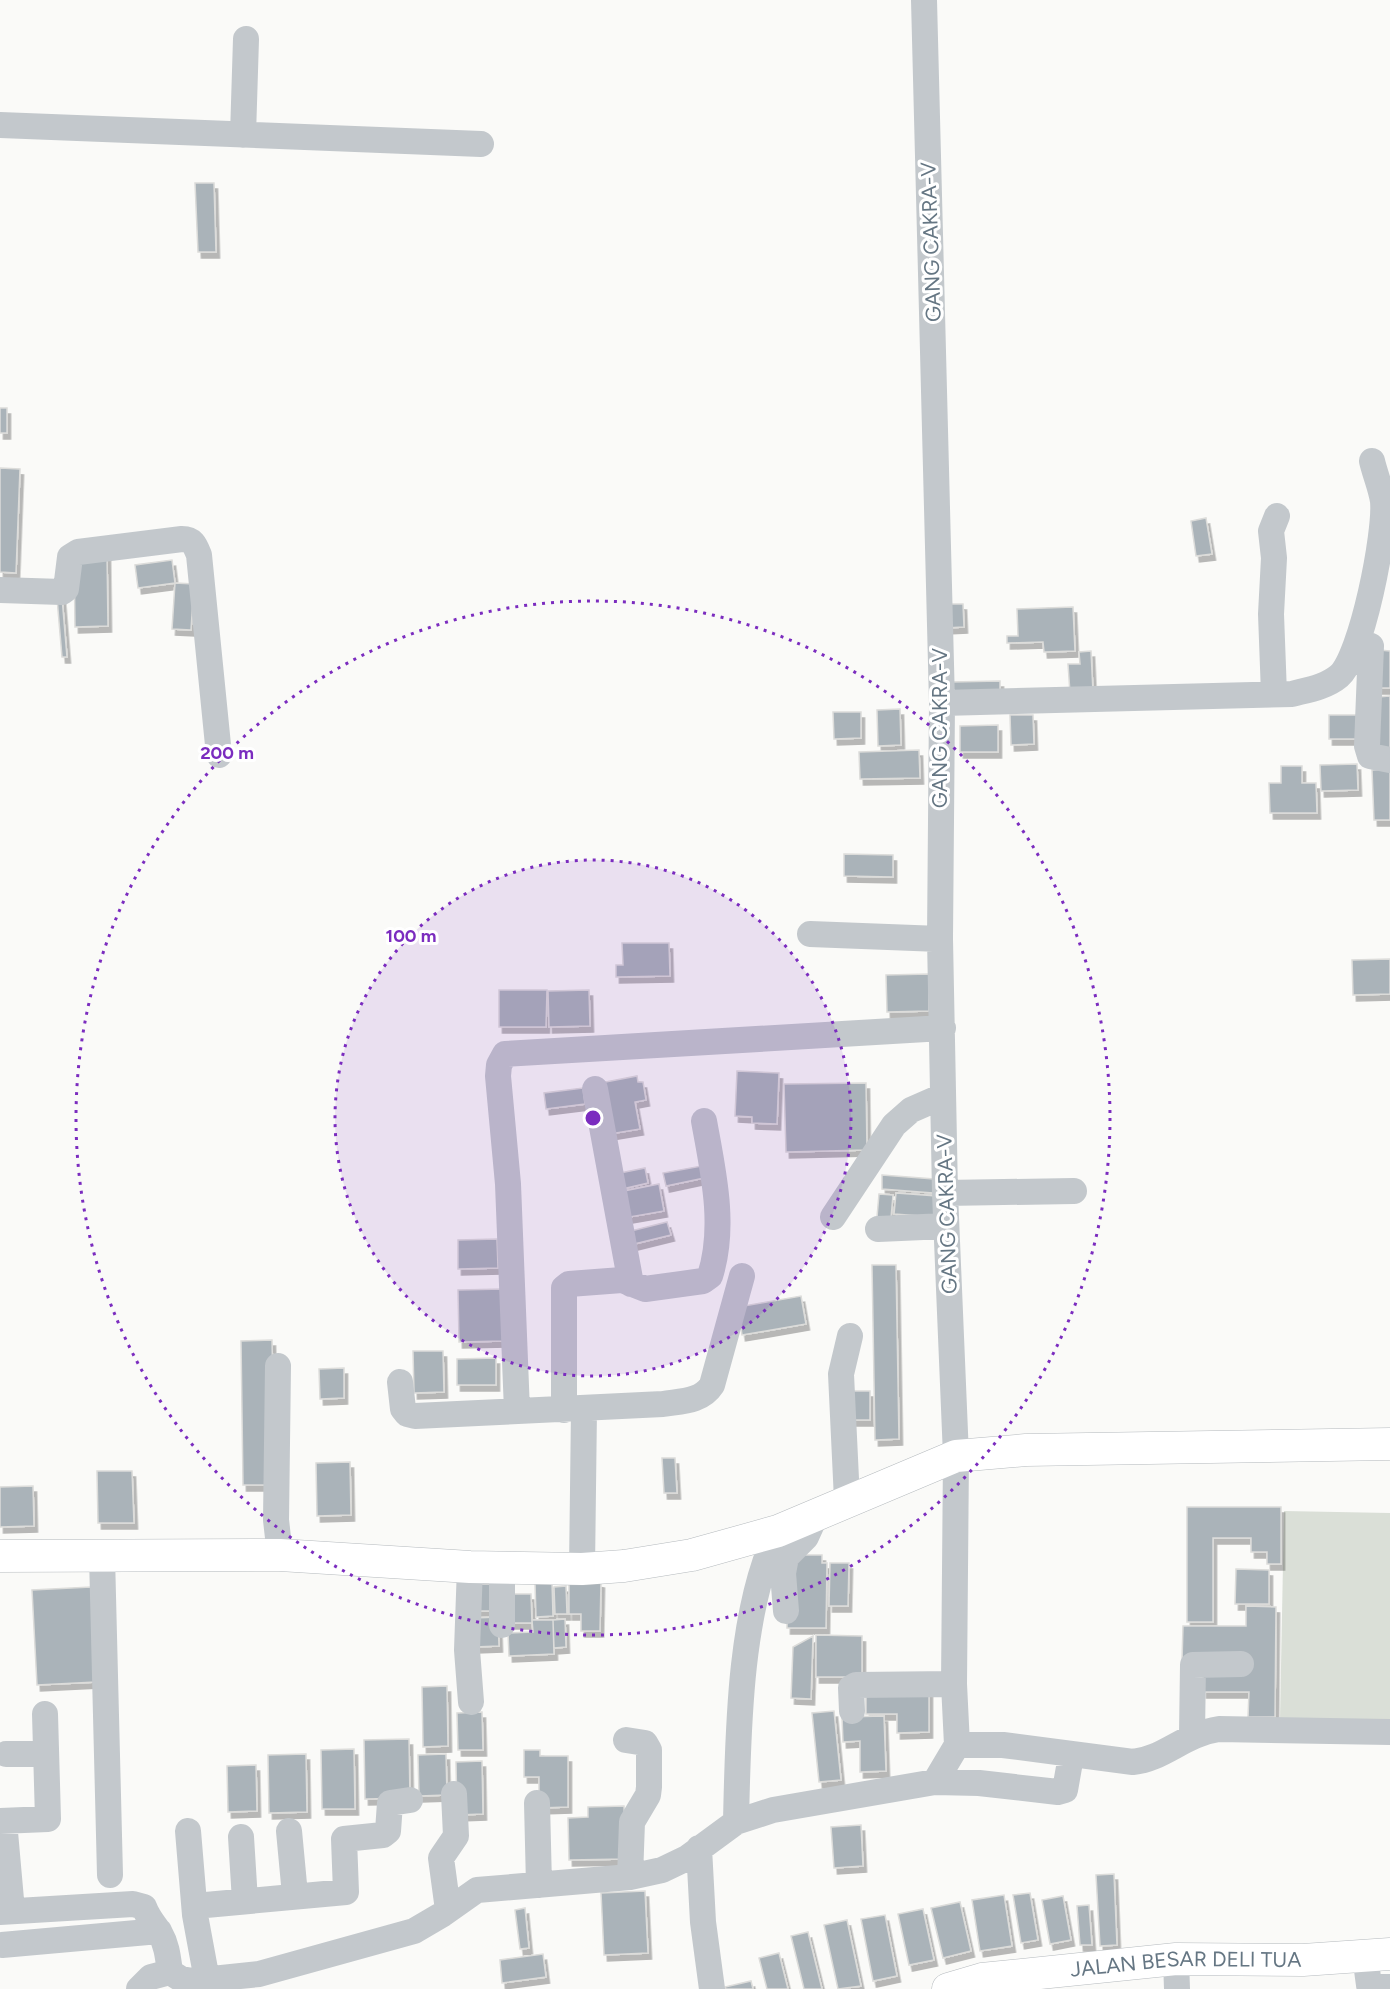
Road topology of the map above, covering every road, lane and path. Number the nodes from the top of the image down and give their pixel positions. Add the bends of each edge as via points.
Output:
1 (924, 0) edge
2 (246, 39) dead end
3 (0, 125) edge
4 (243, 135) junction
5 (481, 144) dead end
6 (1372, 461) dead end
7 (1277, 516) dead end
8 (0, 590) edge
9 (1371, 646) dead end
10 (1274, 694) junction
11 (942, 703) junction
12 (219, 755) dead end
13 (1390, 760) edge
14 (810, 934) dead end
15 (940, 939) junction
16 (943, 1028) junction
17 (595, 1089) dead end
18 (944, 1096) junction
19 (704, 1121) dead end
20 (1074, 1191) dead end
21 (945, 1193) junction
22 (833, 1217) dead end
23 (946, 1226) junction
24 (878, 1229) dead end
25 (742, 1276) dead end
26 (631, 1284) junction
27 (850, 1336) dead end
28 (278, 1366) dead end
29 (400, 1382) dead end
30 (574, 1410) junction
31 (517, 1411) junction
32 (1390, 1444) edge
33 (956, 1456) junction
34 (847, 1500) junction
35 (815, 1517) junction
36 (778, 1531) junction
37 (280, 1555) junction
38 (0, 1556) edge
39 (102, 1556) junction
40 (470, 1566) junction
41 (502, 1566) junction
42 (582, 1569) junction
43 (786, 1611) dead end
44 (502, 1625) dead end
45 (1241, 1664) dead end
46 (954, 1684) junction
47 (471, 1702) dead end
48 (852, 1711) dead end
49 (45, 1714) dead end
50 (1390, 1732) edge
51 (1192, 1735) junction
52 (626, 1740) dead end
53 (957, 1745) junction
54 (6, 1754) dead end
55 (46, 1754) junction
56 (1071, 1756) junction
57 (935, 1782) junction
58 (454, 1794) dead end
59 (410, 1800) dead end
60 (537, 1803) dead end
61 (2, 1821) edge
62 (736, 1821) junction
63 (290, 1830) dead end
64 (188, 1832) dead end
65 (241, 1837) dead end
66 (699, 1848) junction
67 (110, 1875) dead end
68 (630, 1877) junction
69 (539, 1885) junction
70 (295, 1895) junction
71 (245, 1901) junction
72 (195, 1906) junction
73 (448, 1910) junction
74 (6, 1911) edge
75 (159, 1931) junction
76 (2, 1945) dead end
77 (1378, 1955) edge
78 (170, 1972) junction
79 (1177, 1974) edge
80 (207, 1980) junction
81 (259, 1982) edge
82 (1390, 1987) edge
83 (139, 1989) edge
84 (712, 1989) edge
85 (948, 1989) edge

1 - 11 street, GANG CAKRA-V
2 - 4 street
3 - 4 street
4 - 5 street
6 - 10 street via 1383,500 1382,531 1354,654 1339,676 1317,688
7 - 10 street via 1271,531
8 - 12 street via 62,592 66,589 70,557 78,552 189,539 199,555
9 - 13 street via 1367,746 1370,756
10 - 11 street
11 - 15 street, GANG CAKRA-V
14 - 15 street
15 - 16 street, GANG CAKRA-V
16 - 18 street, GANG CAKRA-V
16 - 31 street via 505,1054 498,1076 508,1184
17 - 26 street
18 - 21 street, GANG CAKRA-V
18 - 22 street via 911,1110 894,1125
19 - 26 street via 718,1213 710,1276 703,1281 645,1289
20 - 21 street
21 - 23 street, GANG CAKRA-V
23 - 24 street
23 - 33 street, GANG CAKRA-V
25 - 30 street via 707,1393 663,1404
26 - 30 street via 622,1280 569,1284 564,1288
27 - 34 street via 841,1374
28 - 37 street via 276,1520
29 - 31 street via 403,1409 415,1416
30 - 31 street
30 - 42 street
32 - 33 main road via 1026,1450
33 - 34 main road
33 - 46 street, GANG CAKRA-V
34 - 35 main road
35 - 36 main road
35 - 43 street via 806,1537 786,1557
36 - 42 main road via 692,1555
36 - 62 street via 763,1567 750,1628 741,1697
37 - 39 main road
37 - 40 main road
38 - 39 main road
39 - 67 street
40 - 41 main road
40 - 47 street via 467,1650
41 - 42 main road
41 - 44 street
45 - 51 street via 1193,1665
46 - 48 street via 856,1685 851,1688
46 - 53 street, GANG CAKRA-V
49 - 55 street
50 - 51 street via 1219,1729
51 - 56 street via 1145,1761
52 - 68 street via 645,1743 649,1750 648,1795 630,1830
53 - 56 street via 1003,1745
53 - 57 street
54 - 55 street
55 - 61 street via 48,1819
56 - 57 street via 1068,1784 1058,1792 1002,1784
57 - 62 street via 773,1810
58 - 73 street via 456,1836 441,1858
59 - 70 street via 390,1803 388,1831 383,1835 344,1839 346,1892
60 - 69 street
61 - 74 street
62 - 66 street
63 - 70 street
64 - 72 street
65 - 71 street
66 - 68 street via 662,1869
66 - 84 street
68 - 69 street
69 - 73 street via 477,1890
70 - 71 street
71 - 72 street
72 - 80 street
73 - 81 street via 414,1931 382,1929
74 - 75 street via 133,1904 144,1907
75 - 76 street
75 - 78 street
77 - 79 main road, JALAN BESAR DELI TUA
77 - 82 street via 1369,1985
78 - 80 street via 182,1979
78 - 83 street via 151,1977
79 - 85 main road, JALAN BESAR DELI TUA via 982,1979
80 - 81 street

